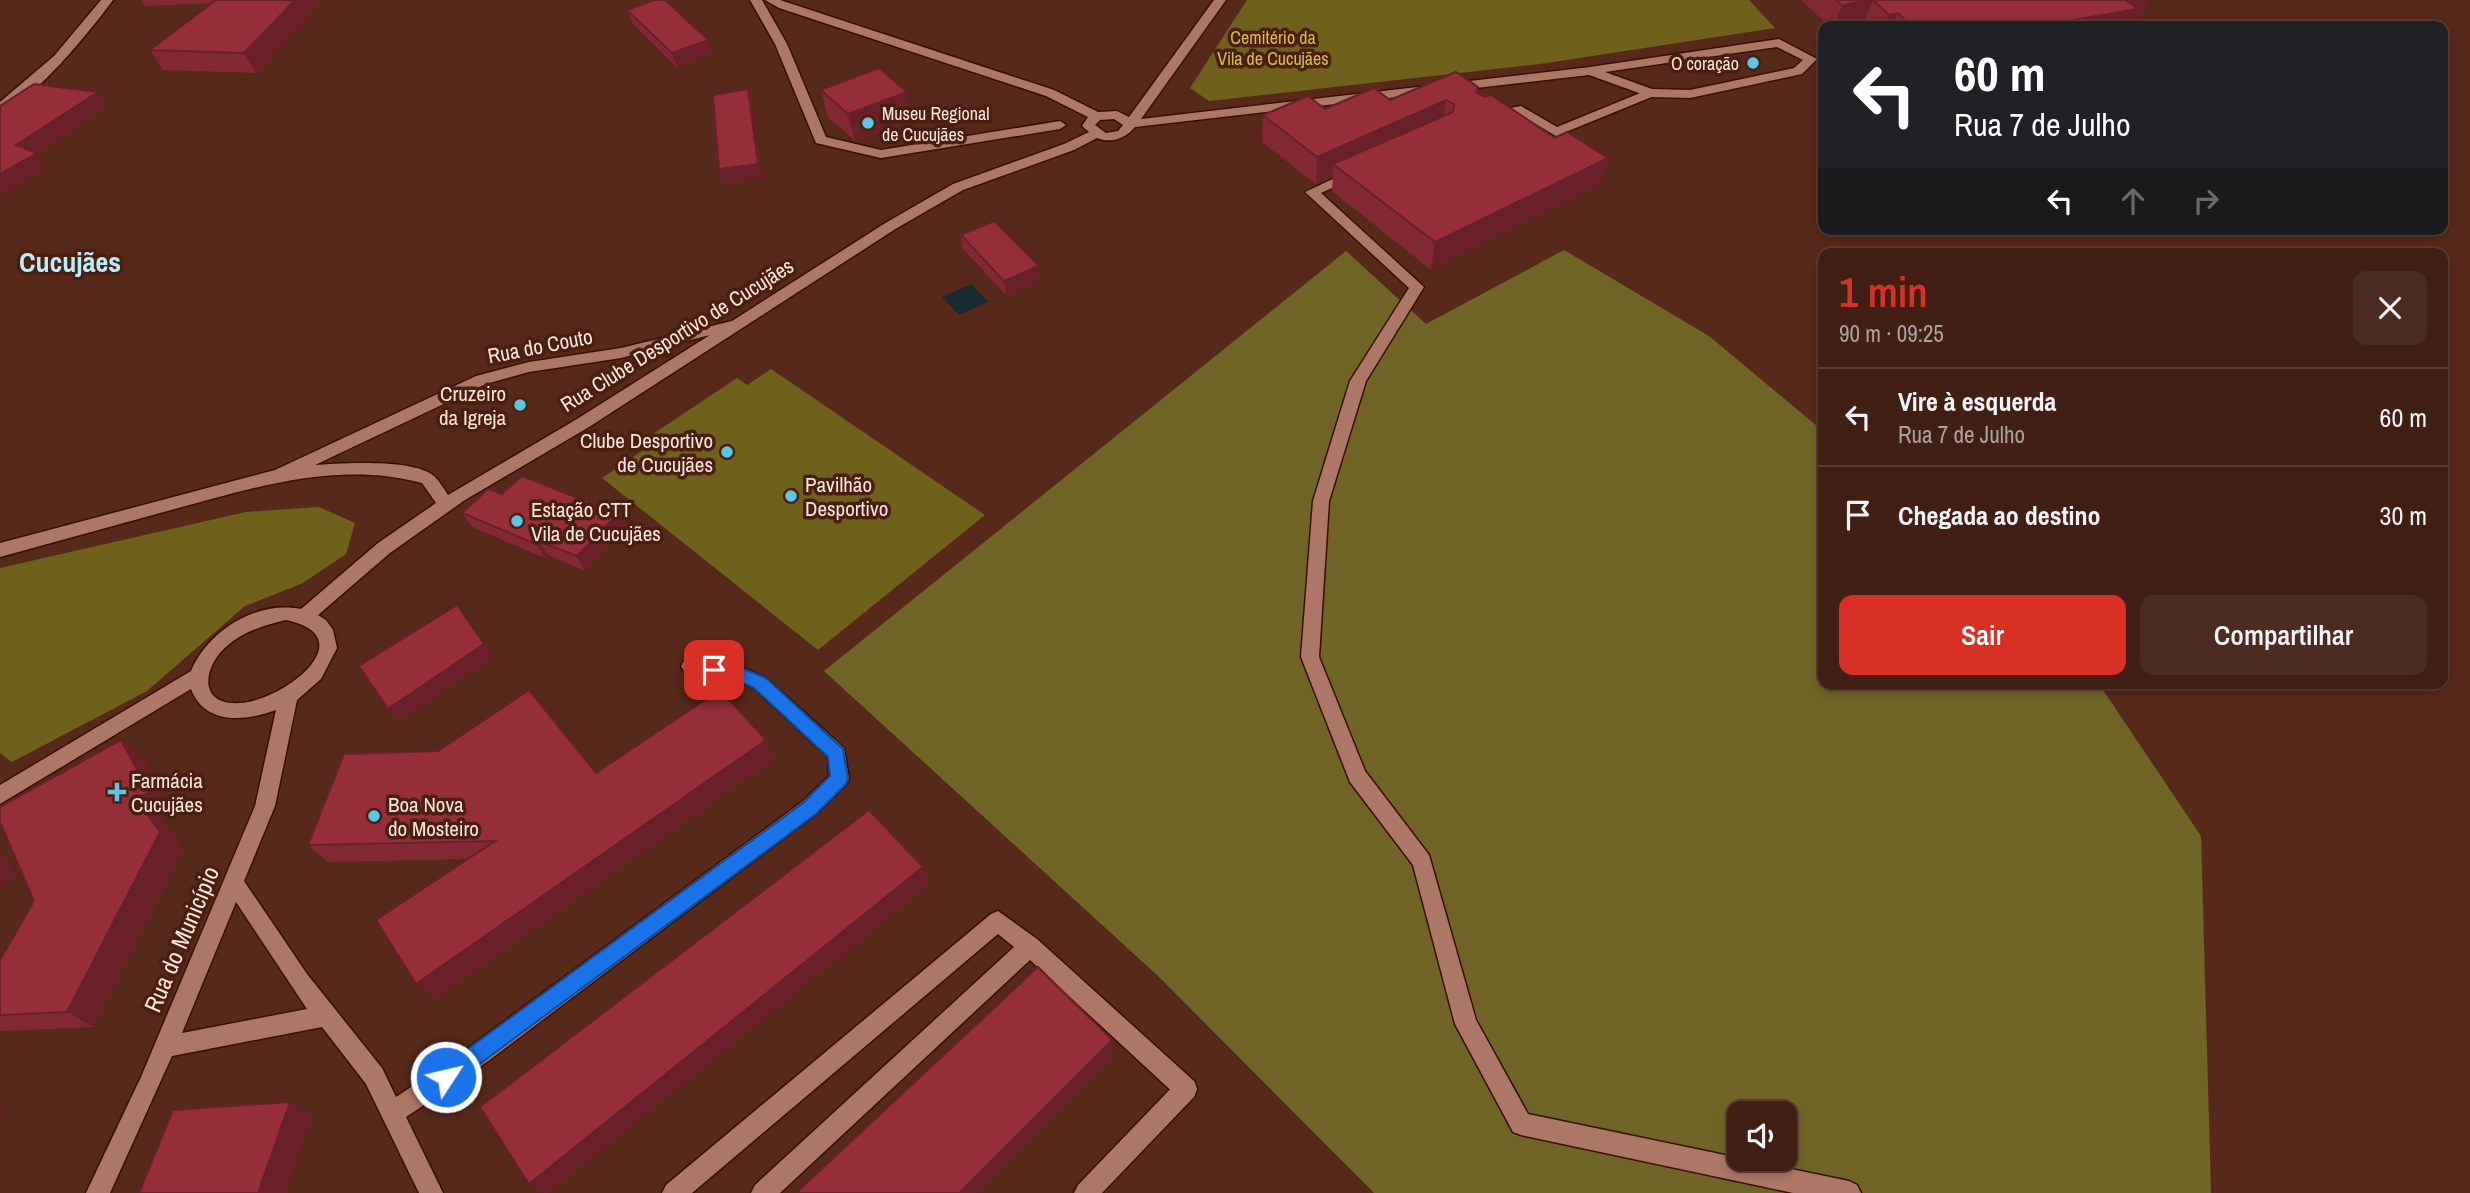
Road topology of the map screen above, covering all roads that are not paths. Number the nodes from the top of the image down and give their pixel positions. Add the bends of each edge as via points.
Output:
1 (107, 0) edge
2 (756, 0) edge
3 (771, 0) edge
4 (1220, 0) edge
5 (1590, 71) junction
6 (1650, 93) junction
7 (0, 108) edge
8 (1096, 116) junction
9 (1479, 117) edge
10 (1132, 124) junction
11 (1060, 125) dead end
12 (1096, 134) junction
13 (1360, 170) edge
14 (742, 322) junction
15 (280, 475) junction
16 (446, 505) junction
17 (0, 550) edge
18 (306, 615) junction
19 (690, 666) dead end
20 (198, 676) junction
21 (288, 696) junction
22 (0, 795) edge
23 (233, 882) junction
24 (1030, 946) junction
25 (326, 1016) junction
26 (164, 1047) junction
27 (392, 1113) junction
28 (98, 1193) edge
29 (431, 1193) edge
30 (674, 1193) edge
31 (763, 1193) edge
32 (1086, 1193) edge
33 (1849, 1193) edge

1 - 7 street via 79,40 37,81
2 - 11 street via 781,44 821,140 881,154
3 - 8 street via 1050,93
4 - 10 street
5 - 6 street
5 - 6 street via 1779,43 1811,59 1798,71 1690,94
5 - 10 street
6 - 9 street via 1556,132 1521,110
8 - 10 street via 1117,115
8 - 12 street via 1088,126
10 - 12 street, Rua Clube Desportivo de Cucujães via 1122,134
12 - 14 street, Rua Clube Desportivo de Cucujães via 958,187
13 - 33 street via 1312,192 1417,287 1358,381 1321,501 1310,657 1357,776 1422,861 1466,1024 1521,1124
14 - 15 street, Rua do Couto via 621,354 529,367 481,380
14 - 16 street, Rua Clube Desportivo de Cucujães
15 - 16 street, Rua do Couto via 345,468 395,470 428,479
15 - 17 street, Rua do Couto
16 - 18 street, Rua Clube Desportivo de Cucujães via 384,548
18 - 20 street via 263,617 241,627 205,658
18 - 21 street via 320,622 328,634 328,649 321,666
19 - 27 street via 739,674 760,683 837,754 839,779 809,808 464,1065
20 - 21 street via 199,691 207,703 223,710 243,711
20 - 22 street
21 - 23 street, Rua do Município via 264,806
23 - 25 street
23 - 26 street, Rua do Município
24 - 30 street via 998,921
24 - 31 street
24 - 32 street via 1186,1089
25 - 26 street
25 - 27 street via 374,1076
26 - 28 street, Rua do Município
27 - 29 street

